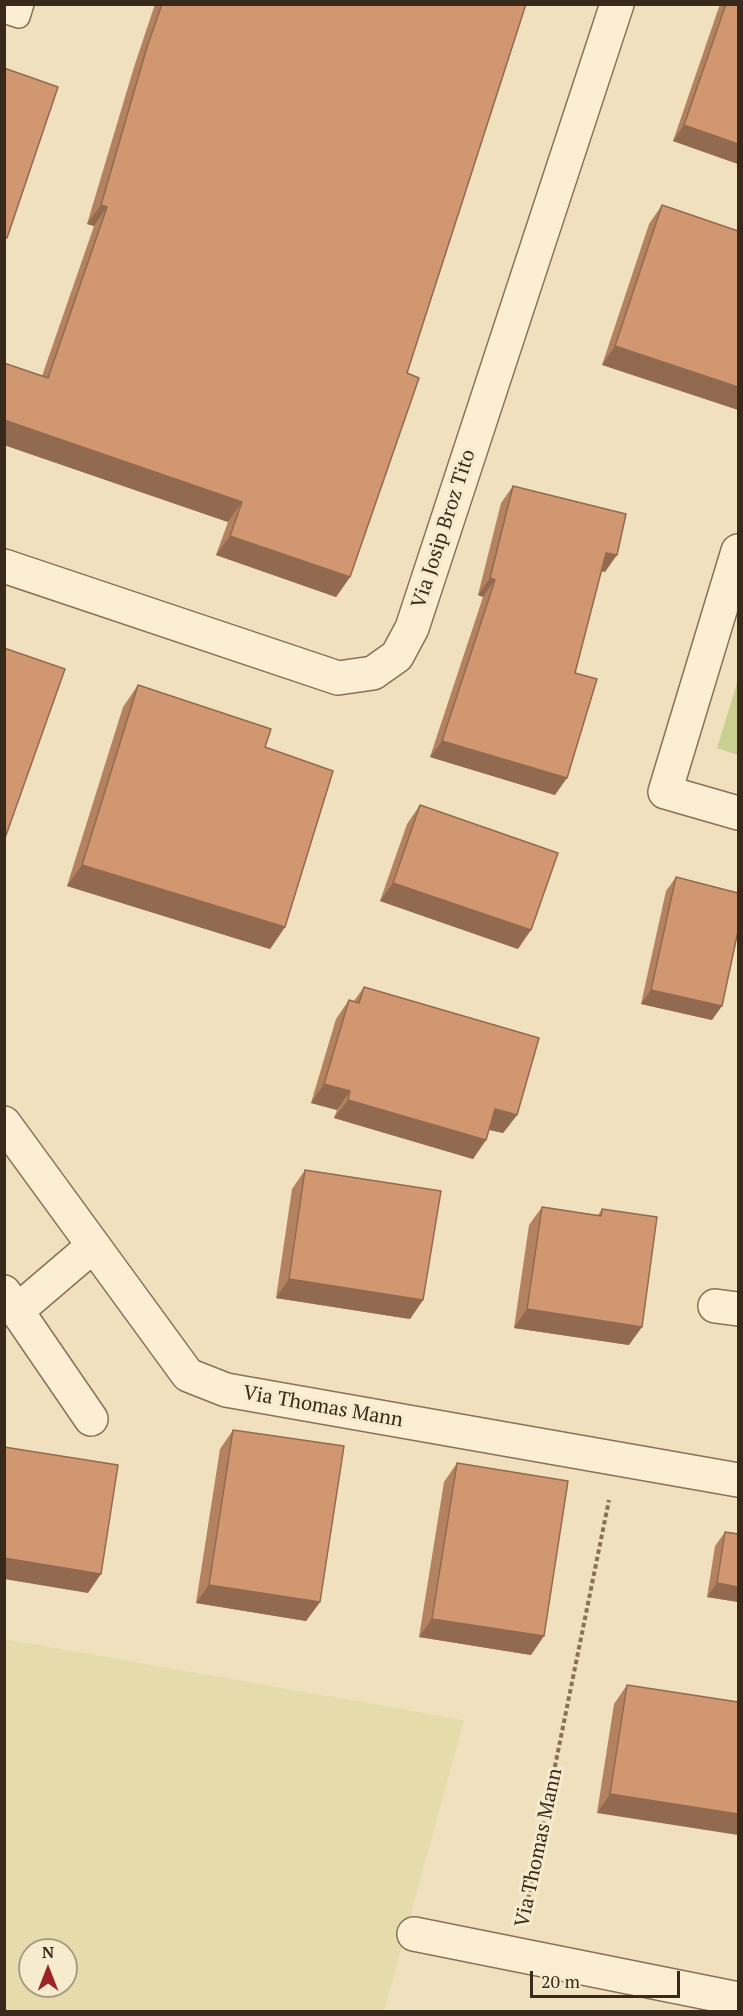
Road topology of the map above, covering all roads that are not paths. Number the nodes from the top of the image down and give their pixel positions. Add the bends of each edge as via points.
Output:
1 (23, 4) edge
2 (617, 4) edge
3 (4, 12) edge
4 (738, 551) edge
5 (4, 566) edge
6 (738, 813) edge
7 (4, 1123) edge
8 (93, 1246) junction
9 (11, 1301) edge
10 (91, 1419) dead end
11 (738, 1480) edge
12 (414, 1934) dead end
13 (738, 1999) edge

1 - 3 lane via 19,17
2 - 5 street, Via Josip Broz Tito via 411,628 397,656 373,673 338,678
4 - 6 street via 665,792
7 - 8 street, Via Thomas Mann
8 - 9 street
8 - 11 street, Via Thomas Mann via 188,1375 226,1390
9 - 10 street
12 - 13 street, Via Thomas Mann

